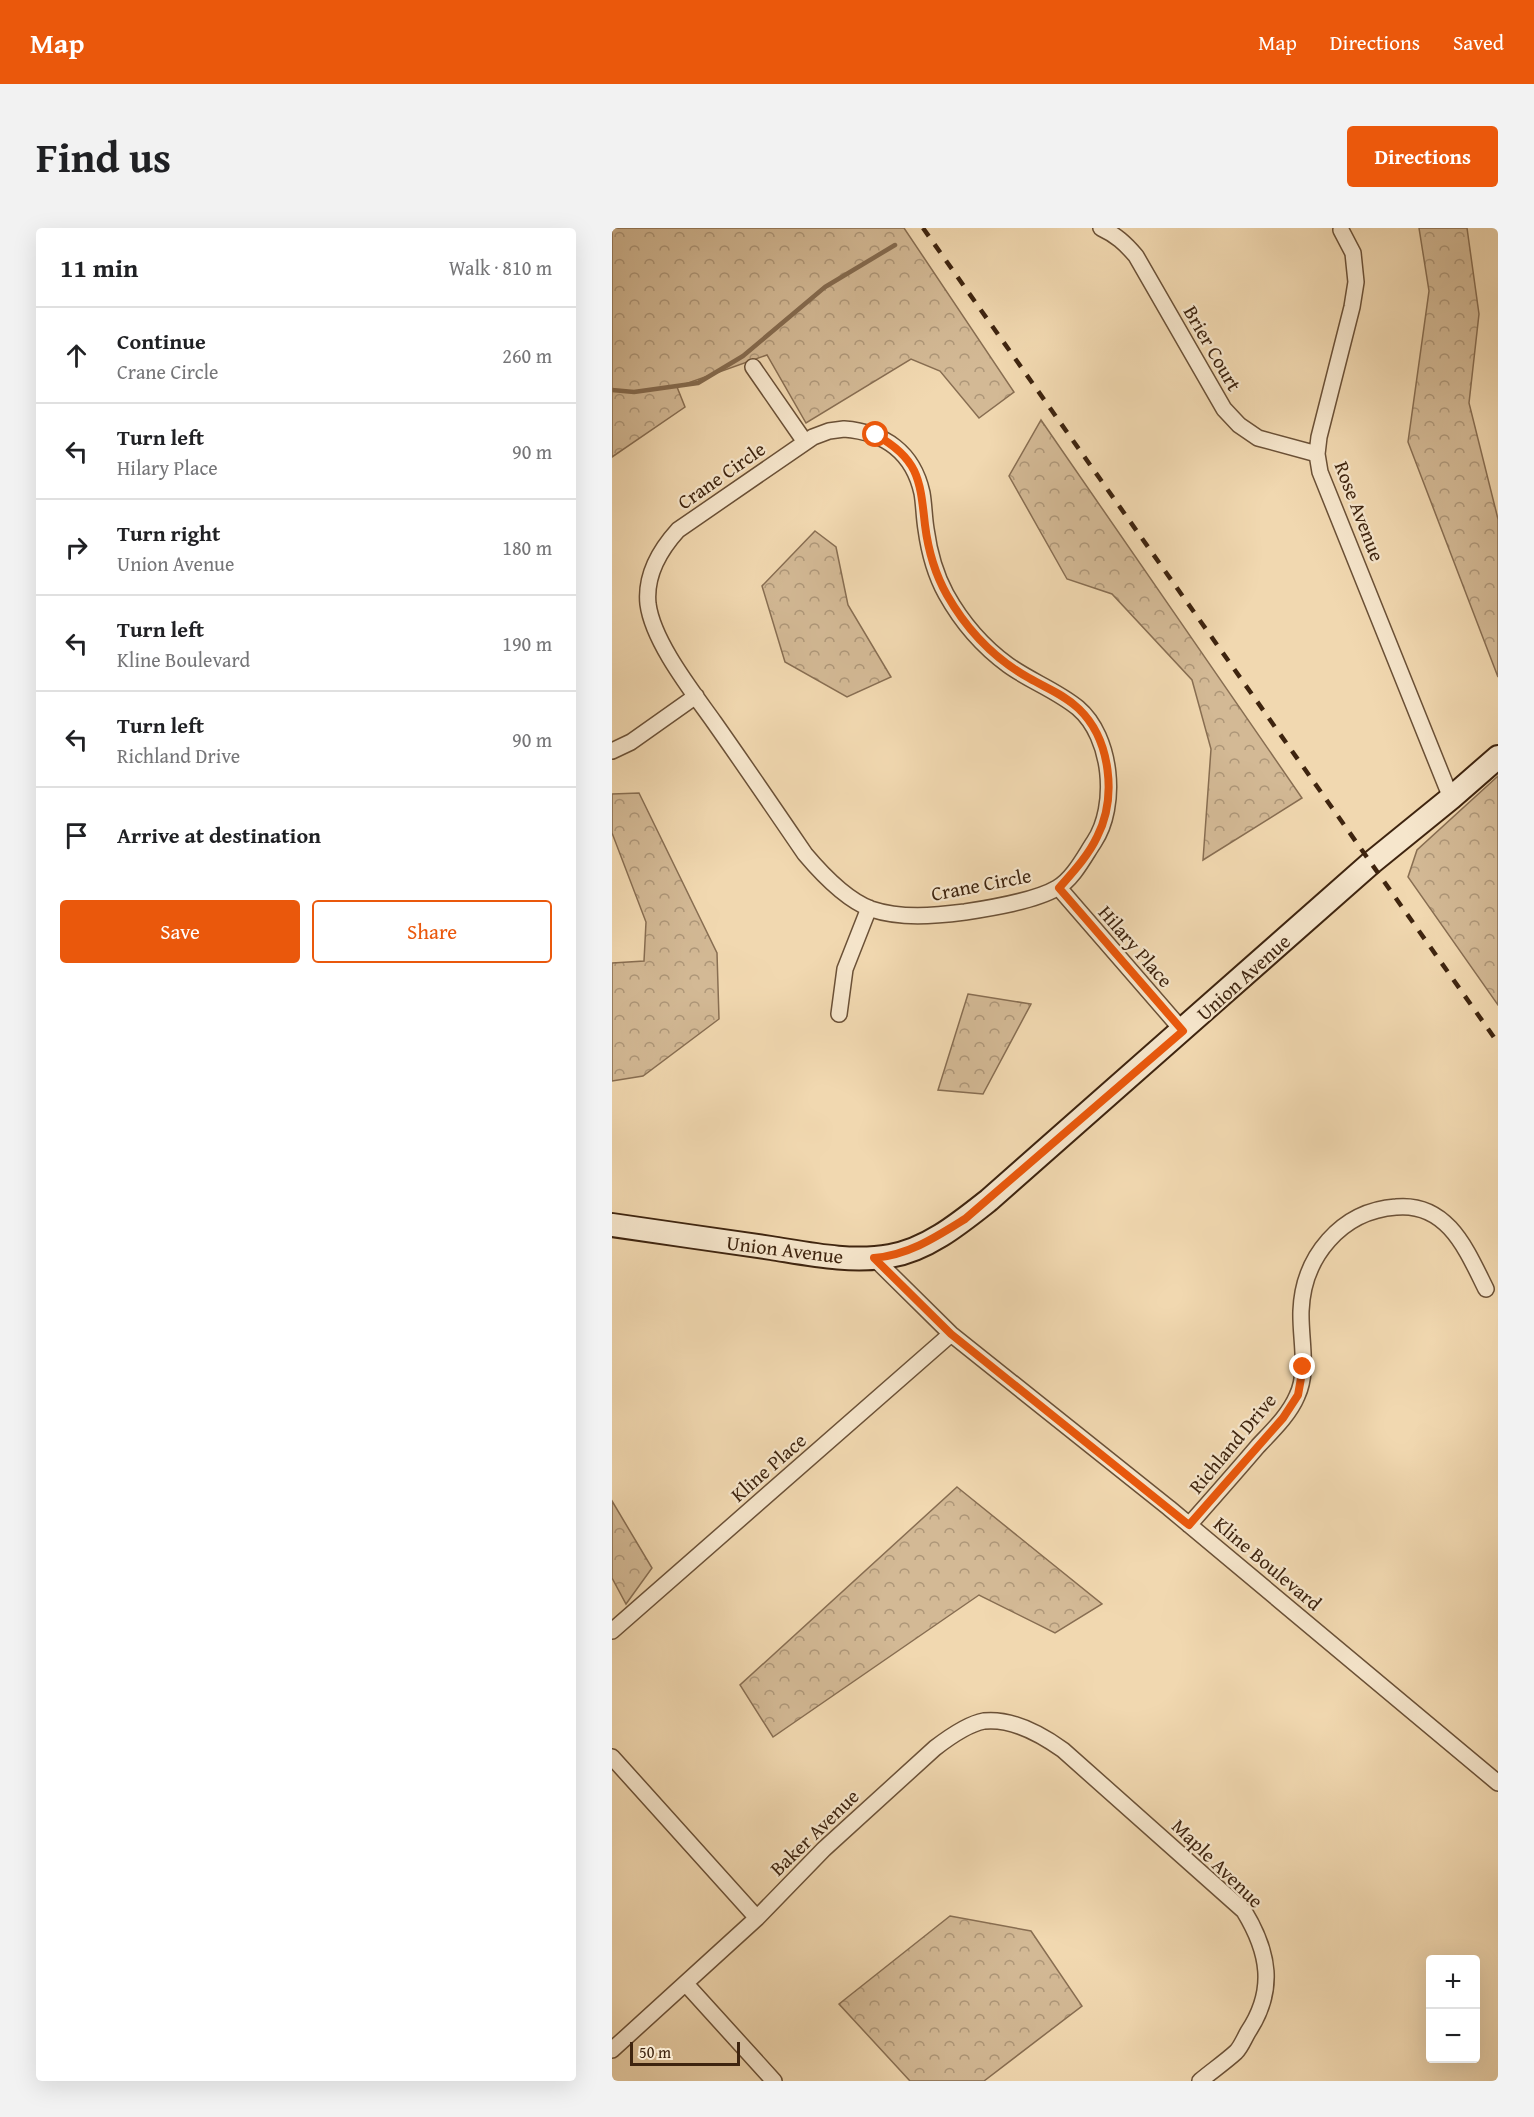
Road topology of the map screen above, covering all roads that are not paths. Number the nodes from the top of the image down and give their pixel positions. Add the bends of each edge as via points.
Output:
1 (1101, 228) edge
2 (1341, 230) dead end
3 (753, 367) dead end
4 (805, 442) junction
5 (1317, 454) junction
6 (696, 696) junction
7 (612, 752) edge
8 (1498, 757) edge
9 (1451, 798) junction
10 (1059, 888) junction
11 (869, 908) junction
12 (839, 1014) dead end
13 (1183, 1031) junction
14 (612, 1225) edge
15 (874, 1258) junction
16 (1486, 1289) dead end
17 (951, 1334) junction
18 (1189, 1525) junction
19 (612, 1631) edge
20 (1070, 1756) joint
21 (612, 1757) edge
22 (1498, 1783) edge
23 (757, 1918) junction
24 (686, 1984) junction
25 (612, 2050) edge
26 (774, 2081) edge
27 (1200, 2081) edge

1 - 5 street, Brier Court via 1125,243 1136,256 1224,409 1239,425 1258,438
2 - 5 street, Rose Avenue via 1353,253 1356,282
3 - 4 street
4 - 6 street, Crane Circle via 678,530 655,562 648,597 652,623
4 - 10 street, Crane Circle via 829,432 860,430 876,435 902,453 919,480 936,572 960,616 991,652 1080,709 1092,726 1107,767 1108,805 1098,836
5 - 9 street, Rose Avenue via 1320,472
6 - 7 street
6 - 11 street, Crane Circle via 805,854 833,884
8 - 9 main road, Union Avenue
9 - 13 main road, Union Avenue via 1371,863
10 - 11 street, Crane Circle via 982,909 930,916
10 - 13 street, Hilary Place
11 - 12 street via 845,969
13 - 15 main road, Union Avenue via 965,1219 910,1250
14 - 15 main road, Union Avenue via 816,1255
15 - 17 street, Kline Boulevard
16 - 18 street, Richland Drive via 1455,1232 1430,1213 1398,1206 1361,1216 1342,1227 1314,1259 1303,1290 1303,1367 1298,1395 1283,1418
17 - 18 street, Kline Boulevard
17 - 19 street, Kline Place
18 - 22 street, Kline Boulevard
20 - 23 street, Baker Avenue via 1048,1739 1008,1724 984,1721 950,1737 824,1850
20 - 27 street, Maple Avenue via 1244,1911 1255,1928 1266,1965 1261,2009 1238,2050
21 - 23 street
23 - 24 street, Baker Avenue
24 - 25 street, Baker Avenue
24 - 26 street

